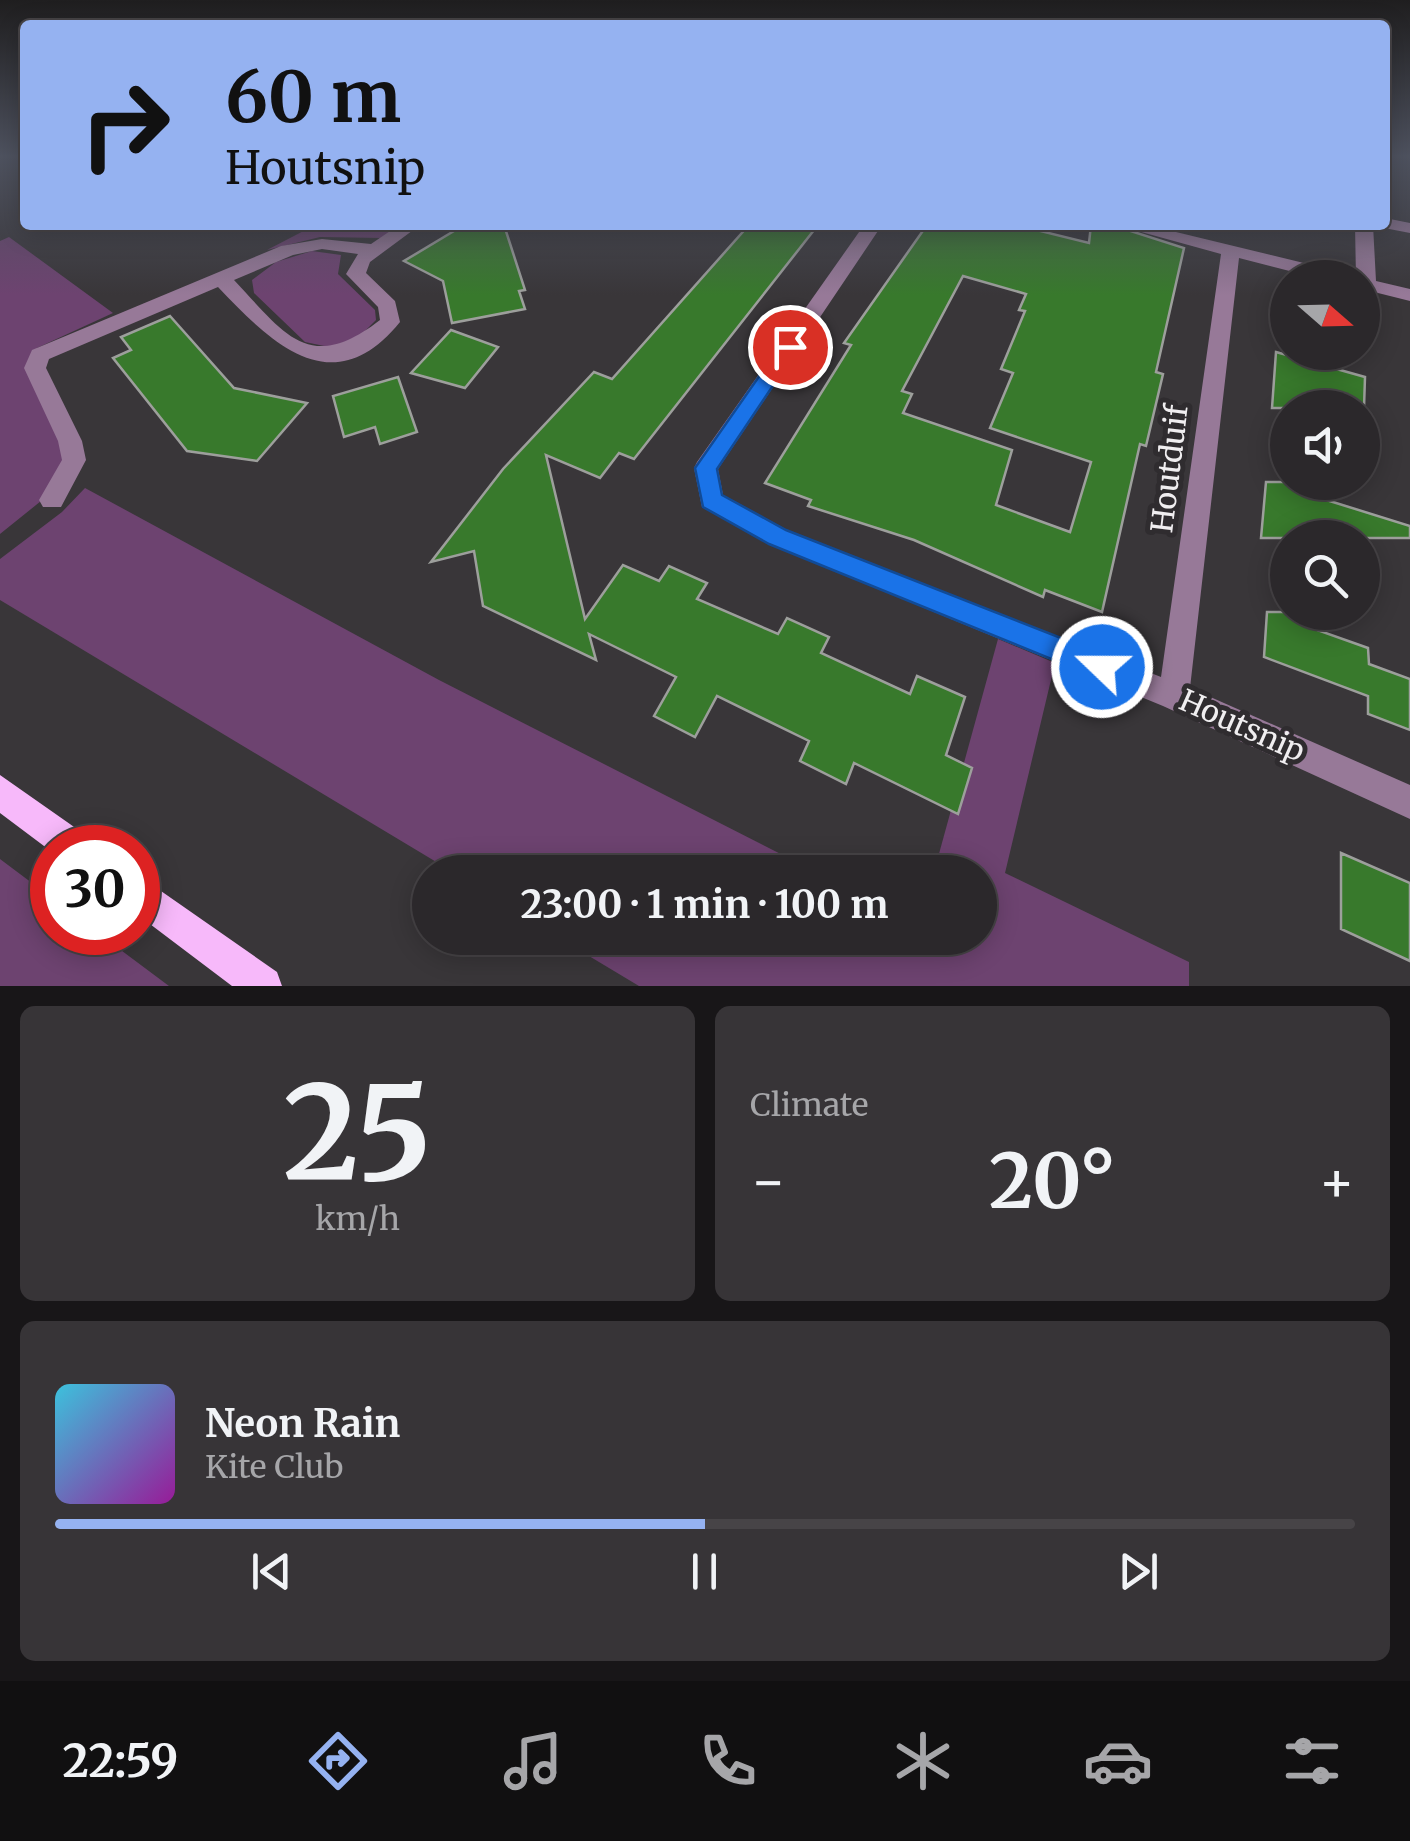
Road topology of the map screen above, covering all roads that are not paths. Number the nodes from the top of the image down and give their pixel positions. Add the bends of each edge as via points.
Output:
1 (404, 230) edge
2 (870, 230) edge
3 (1146, 230) edge
4 (1364, 230) edge
5 (375, 250) junction
6 (1231, 250) junction
7 (1271, 260) edge
8 (1364, 260) edge
9 (221, 278) junction
10 (1380, 287) edge
11 (1410, 295) edge
12 (52, 500) dead end
13 (1174, 696) junction
14 (0, 792) edge
15 (1410, 802) edge
16 (45, 825) edge
17 (160, 909) edge
18 (263, 986) edge

1 - 5 street
2 - 13 street, Houtsnip via 706,468 712,500 778,537
3 - 6 street
4 - 8 street
5 - 9 street via 322,244 288,250
5 - 9 street via 356,274 388,305 390,322 365,346 331,357 304,356
6 - 7 street
6 - 13 street, Houtduif
9 - 12 street via 40,355 36,368 74,460
10 - 11 street
13 - 15 street, Houtsnip
14 - 16 main road
17 - 18 main road

